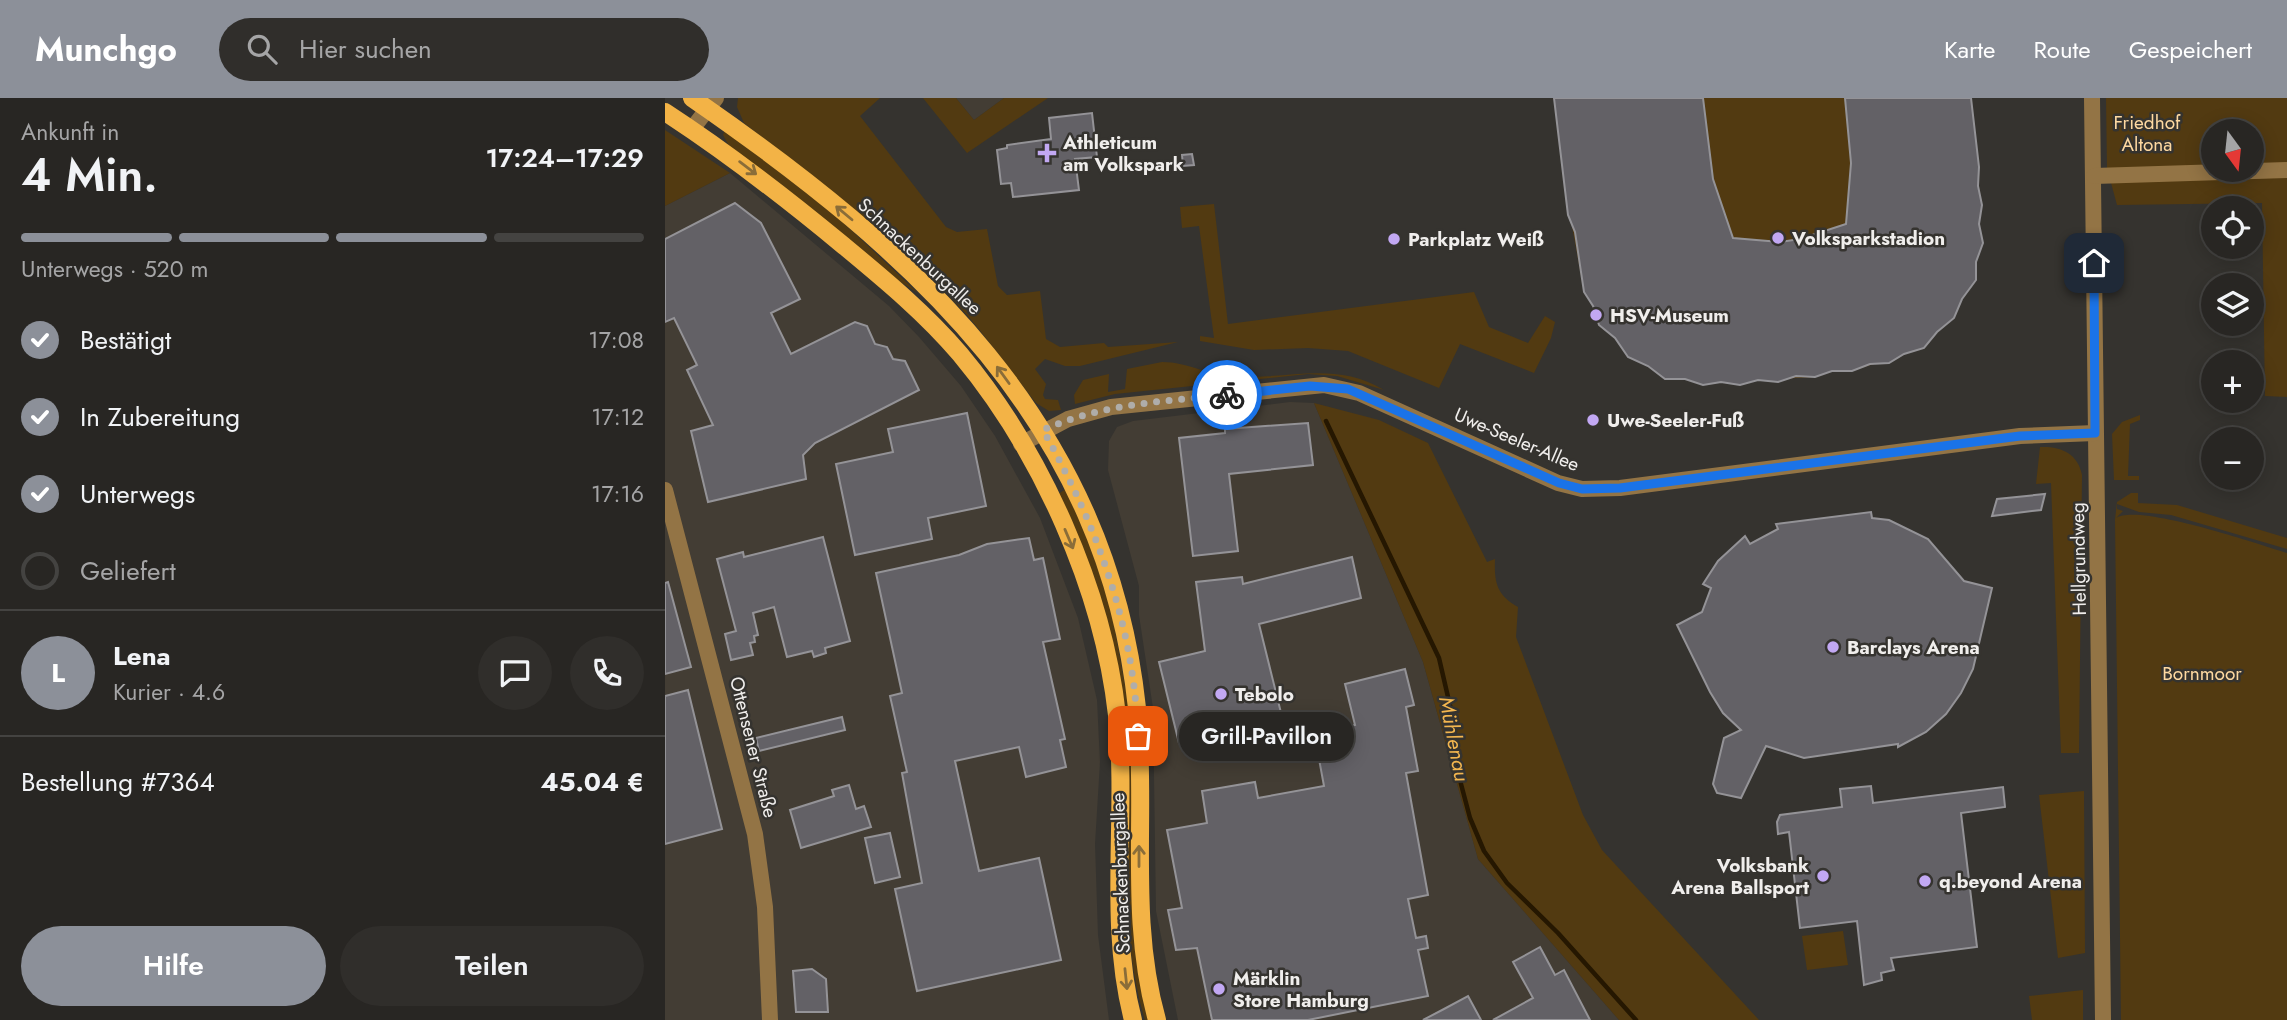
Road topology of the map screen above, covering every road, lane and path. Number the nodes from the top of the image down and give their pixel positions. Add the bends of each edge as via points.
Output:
1 (2092, 98) edge
2 (705, 101) edge
3 (665, 112) edge
4 (692, 129) junction
5 (2287, 170) edge
6 (2094, 176) junction
7 (1043, 430) junction
8 (2095, 433) junction
9 (1021, 444) junction
10 (665, 490) edge
11 (770, 1020) edge
12 (1133, 1020) edge
13 (1157, 1020) edge
14 (2103, 1020) edge

1 - 6 street, Hellgrundweg
2 - 4 street
7 -> 2 main road, Schnackenburgallee via 978,340 938,297
3 - 4 main road, Schnackenburgallee
4 -> 9 main road, Schnackenburgallee via 753,171 914,306 982,382
5 - 6 street
6 - 8 street, Hellgrundweg
7 - 8 street, Uwe-Seeler-Allee via 1111,407 1333,386 1389,406 1559,483 1600,489 2020,436
7 - 9 street, Uwe-Seeler-Allee
13 -> 7 main road, Schnackenburgallee via 1141,937 1139,761 1130,655 1097,537
8 - 14 street, Hellgrundweg
9 -> 12 main road, Schnackenburgallee via 1080,565 1106,650 1119,730 1122,937
10 - 11 street, Ottensener Straße via 755,834 765,907

